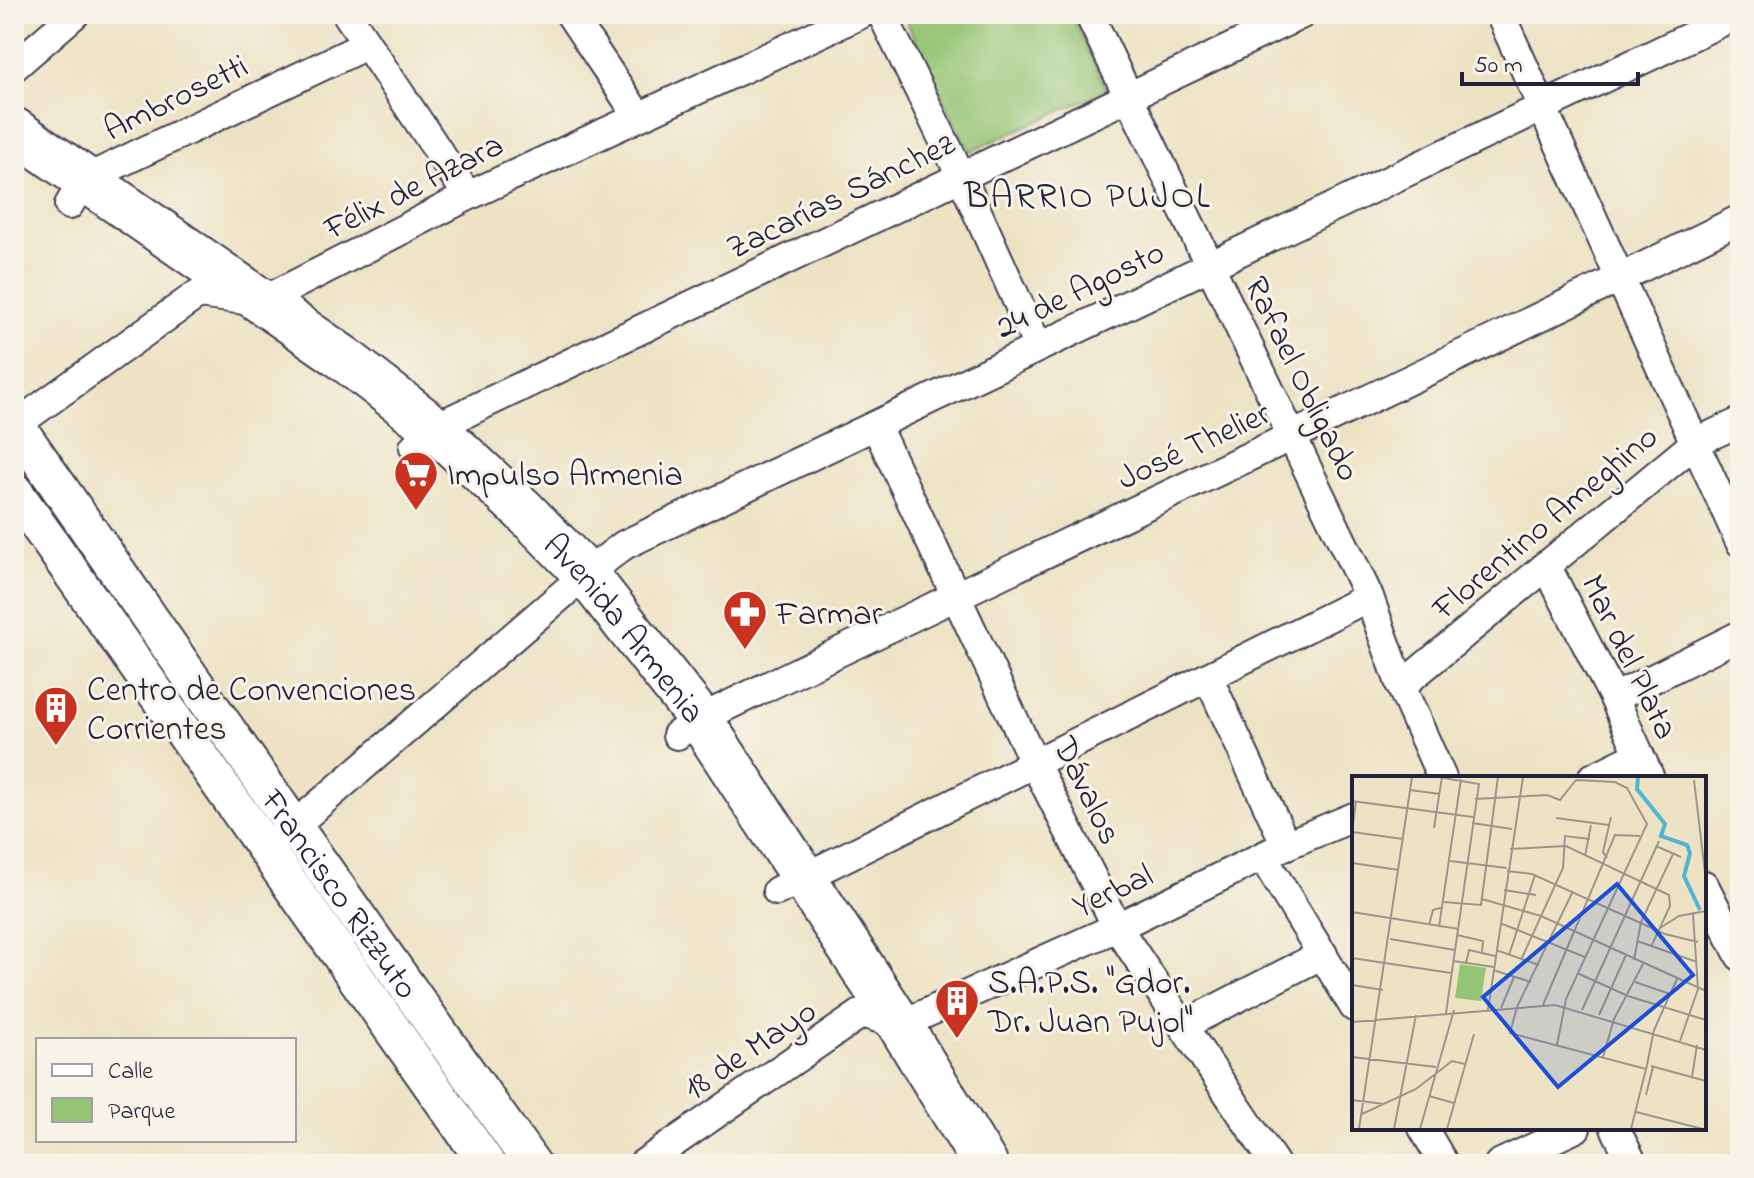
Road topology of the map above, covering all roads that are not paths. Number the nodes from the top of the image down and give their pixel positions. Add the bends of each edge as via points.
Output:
1 (75, 14) edge
2 (347, 14) edge
3 (570, 14) edge
4 (861, 14) edge
5 (882, 14) edge
6 (1089, 14) edge
7 (1302, 14) edge
8 (1500, 14) edge
9 (1738, 14) edge
10 (366, 45) junction
11 (14, 67) edge
12 (1130, 96) junction
13 (1542, 107) junction
14 (638, 116) junction
15 (14, 130) edge
16 (14, 167) edge
17 (961, 176) junction
18 (77, 192) junction
19 (468, 196) junction
20 (1740, 219) edge
21 (1209, 265) junction
22 (1620, 279) junction
23 (198, 294) junction
24 (261, 302) junction
25 (1038, 347) junction
26 (1740, 422) edge
27 (15, 426) edge
28 (876, 426) junction
29 (1293, 437) junction
30 (424, 438) junction
31 (1696, 442) junction
32 (14, 491) edge
33 (1740, 542) edge
34 (1546, 565) junction
35 (576, 584) junction
36 (957, 595) junction
37 (1369, 597) junction
38 (1740, 635) edge
39 (1208, 677) junction
40 (1401, 686) junction
41 (1614, 698) junction
42 (688, 727) junction
43 (1034, 762) junction
44 (1645, 767) edge
45 (1441, 776) edge
46 (1602, 776) edge
47 (1352, 818) edge
48 (295, 828) junction
49 (264, 849) junction
50 (1274, 851) junction
51 (790, 884) junction
52 (1706, 889) edge
53 (1117, 927) junction
54 (1323, 954) junction
55 (1740, 956) edge
56 (1352, 1004) edge
57 (881, 1019) junction
58 (1184, 1025) junction
59 (1424, 1130) edge
60 (1572, 1130) edge
61 (1616, 1130) edge
62 (487, 1164) edge
63 (532, 1164) edge
64 (643, 1164) edge
65 (955, 1164) edge
66 (985, 1164) edge
67 (1275, 1164) edge
68 (1444, 1164) edge
69 (1499, 1164) edge
70 (1633, 1164) edge

1 - 11 street
2 - 10 street
3 - 14 street
4 - 14 street, Félix de Azara
5 - 17 street
6 - 12 street, Rafael Obligado
7 - 12 street, Zacarías Sánchez
8 - 13 street
9 - 13 street, 24 de Agosto
10 - 18 street, Ambrosetti
10 - 19 street
12 - 17 street, Zacarías Sánchez
12 - 21 street, Rafael Obligado
13 - 21 street, 24 de Agosto
13 - 22 street
14 - 19 street, Félix de Azara
15 - 18 main road, Avenida Armenia
16 - 18 main road, Avenida Armenia
17 - 25 street
17 - 30 street, Zacarías Sánchez
18 - 23 main road, Avenida Armenia
18 - 24 main road, Avenida Armenia
19 - 24 street, Félix de Azara
20 - 22 street, José Thelier
21 - 25 street, 24 de Agosto
21 - 29 street, Rafael Obligado
22 - 29 street, José Thelier
22 - 31 street
23 - 24 street
23 - 27 street
23 - 30 main road, Avenida Armenia via 316,374
24 - 30 main road, Avenida Armenia via 342,357
25 - 28 street, 24 de Agosto
26 - 31 street, Florentino Ameghino
27 - 48 street, Francisco Rizzuto
28 - 35 street, 24 de Agosto via 624,545
28 - 36 street, Dávalos
29 - 36 street, José Thelier
29 - 37 street, Rafael Obligado
30 - 35 main road, Avenida Armenia via 504,529
31 - 33 street
31 - 34 street, Florentino Ameghino
32 - 49 street, Francisco Rizzuto
34 - 40 street, Florentino Ameghino
34 - 41 street, Mar del Plata
35 - 42 main road, Avenida Armenia
35 - 48 street, 24 de Agosto
36 - 42 street, José Thelier
36 - 43 street, Dávalos
37 - 39 street
37 - 40 street, Rafael Obligado
38 - 41 street
39 - 43 street
39 - 50 street
40 - 45 street, Rafael Obligado
41 - 44 street, Mar del Plata
42 - 51 main road, Avenida Armenia
43 - 51 street
43 - 53 street, Dávalos
44 - 46 street
47 - 50 street, Yerbal
48 - 49 street, 24 de Agosto
48 - 63 street, Francisco Rizzuto
49 - 62 street, Francisco Rizzuto
50 - 53 street, Yerbal
50 - 54 street
51 - 57 main road, Avenida Armenia
52 - 55 street
53 - 57 street, Yerbal
53 - 58 street, Dávalos
54 - 56 street
54 - 58 street
57 - 64 street, 18 de Mayo
57 - 65 main road, Avenida Armenia
57 - 66 main road, Avenida Armenia
58 - 67 street, Dávalos
59 - 68 street
60 - 69 street
61 - 70 street

